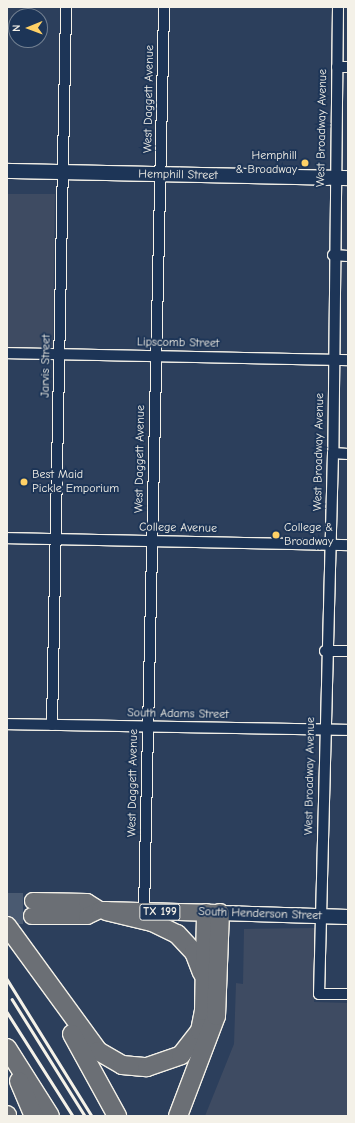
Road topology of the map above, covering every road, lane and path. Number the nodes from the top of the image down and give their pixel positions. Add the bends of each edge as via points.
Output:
1 (66, 7) edge
2 (338, 7) edge
3 (164, 8) edge
4 (337, 66) junction
5 (348, 67) edge
6 (7, 171) edge
7 (63, 172) junction
8 (161, 174) junction
9 (341, 178) edge
10 (333, 255) junction
11 (348, 256) edge
12 (7, 353) edge
13 (59, 354) junction
14 (155, 356) junction
15 (334, 360) junction
16 (348, 360) edge
17 (333, 453) junction
18 (348, 454) edge
19 (7, 538) edge
20 (55, 539) junction
21 (151, 541) junction
22 (330, 544) junction
23 (348, 545) edge
24 (325, 651) junction
25 (348, 651) edge
26 (7, 724) edge
27 (52, 725) junction
28 (148, 727) junction
29 (324, 730) junction
30 (348, 730) edge
31 (32, 909) tunnel mouth
32 (103, 911) junction
33 (144, 911) junction
34 (213, 913) junction
35 (320, 916) junction
36 (348, 917) edge
37 (7, 927) edge
38 (206, 986) junction
39 (348, 994) edge
40 (8, 1051) edge
41 (34, 1116) edge
42 (50, 1116) edge
43 (117, 1116) edge
44 (178, 1116) edge

1 - 7 street, Jarvis Street
2 - 4 street, West Broadway Avenue
3 - 8 street, West Daggett Avenue
4 - 5 street
4 - 9 street, West Broadway Avenue
6 - 7 street, Hemphill Street
7 - 8 street, Hemphill Street
7 - 13 street, Jarvis Street
8 - 9 street, Hemphill Street
8 - 14 street, West Daggett Avenue
9 - 10 street, West Broadway Avenue
10 - 11 street
10 - 15 street, West Broadway Avenue
12 - 13 street, Lipscomb Street
13 - 14 street, Lipscomb Street
13 - 20 street, Jarvis Street
14 - 15 street, Lipscomb Street
14 - 21 street, West Daggett Avenue
15 - 16 street, Lipscomb Street
15 - 17 street, West Broadway Avenue
17 - 18 street
17 - 22 street, West Broadway Avenue
19 - 20 street, College Avenue
20 - 21 street, College Avenue
20 - 27 street, Jarvis Street
21 - 22 street, College Avenue
21 - 28 street, West Daggett Avenue
22 - 23 street, College Avenue
22 - 24 street, West Broadway Avenue
24 - 25 street
24 - 29 street, West Broadway Avenue
26 - 27 street, South Adams Street
27 - 28 street, South Adams Street
28 - 29 street, South Adams Street
28 - 33 street, West Daggett Avenue
29 - 30 street, South Adams Street
29 - 35 street, West Broadway Avenue
31 - 32 main road, South Henderson Street / TX 199 via 87,902
32 - 33 main road, South Henderson Street / TX 199
32 - 38 highway via 152,922 177,934 194,952
33 - 34 main road, South Henderson Street / TX 199
34 - 35 street, South Henderson Street
34 - 38 highway
34 - 44 highway via 216,1016
35 - 36 street, South Henderson Street
35 - 39 street, West Broadway Avenue via 319,994
37 - 38 highway via 98,1051 122,1065 147,1067 172,1060 191,1046 203,1022
37 - 43 highway via 98,1078
40 - 41 highway
40 - 42 highway

